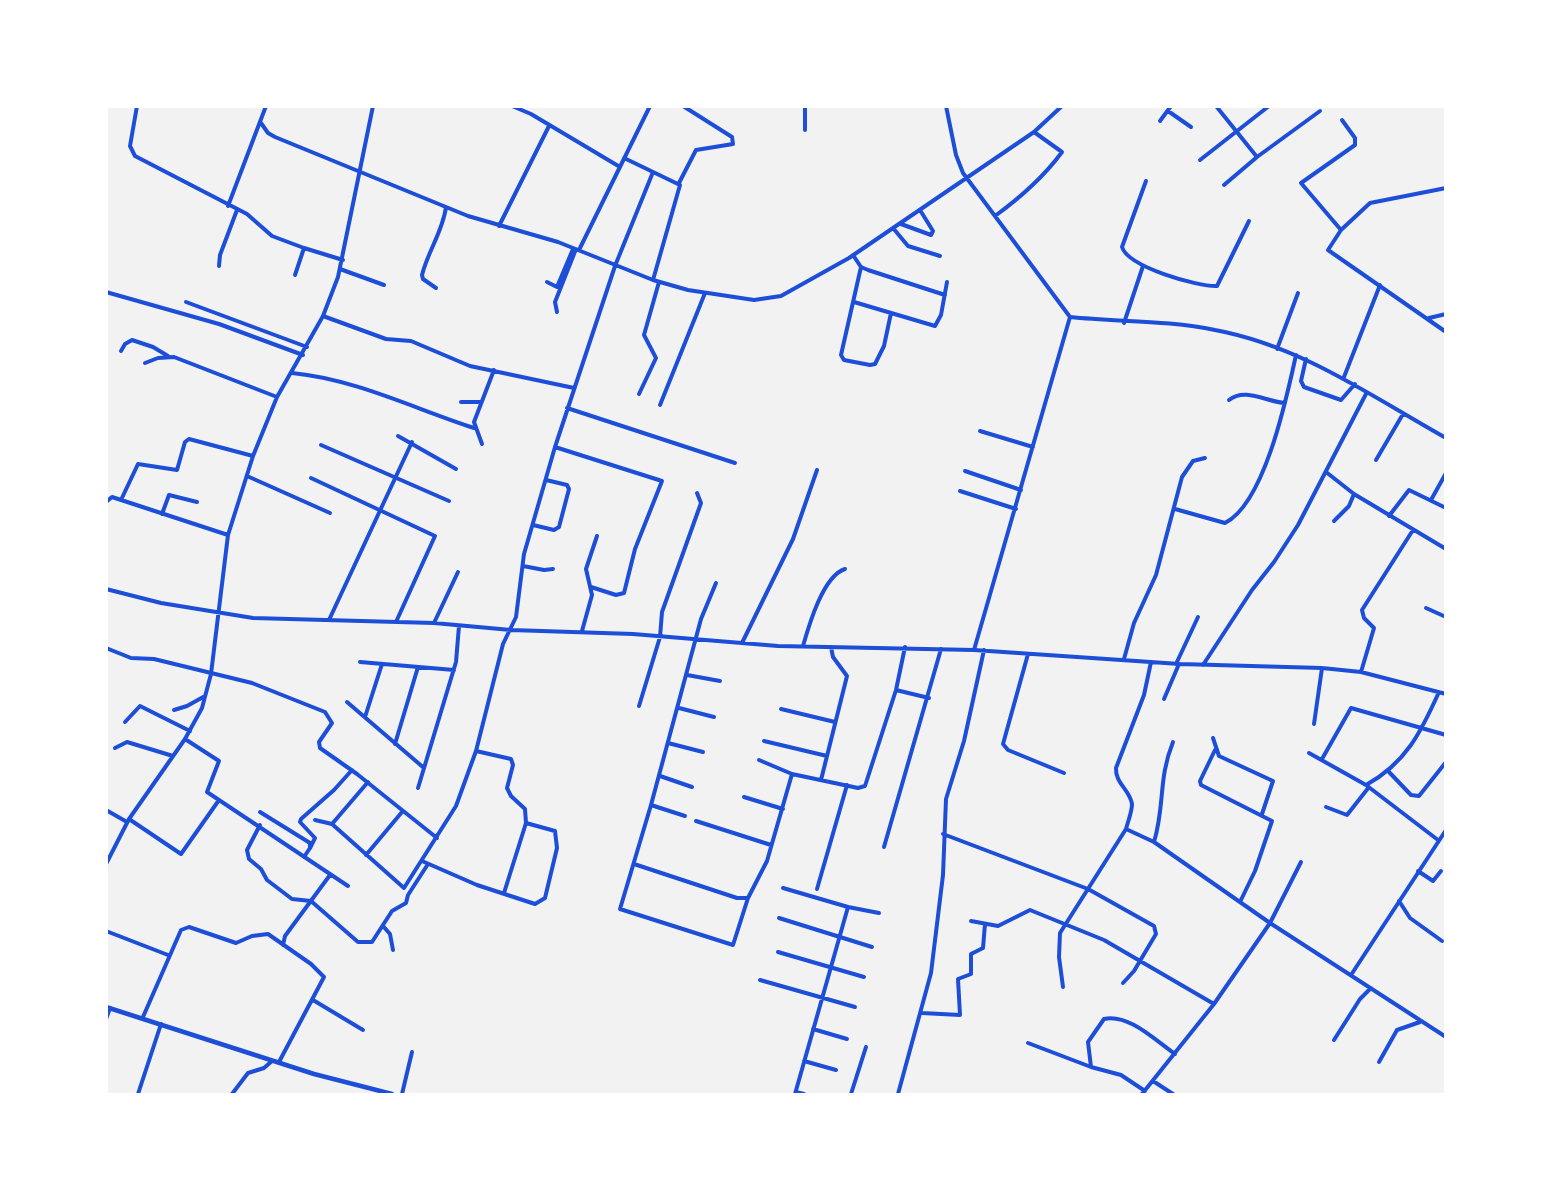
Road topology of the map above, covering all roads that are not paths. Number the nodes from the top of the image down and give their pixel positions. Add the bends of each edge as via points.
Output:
1 (137, 106) edge
2 (266, 106) edge
3 (373, 106) edge
4 (512, 106) edge
5 (650, 106) edge
6 (683, 106) edge
7 (805, 106) edge
8 (946, 106) edge
9 (1062, 106) edge
10 (1171, 106) edge
11 (1216, 106) edge
12 (1269, 106) edge
13 (1168, 111) junction
14 (1320, 111) dead end
15 (1342, 120) dead end
16 (1160, 121) dead end
17 (261, 123) junction
18 (549, 126) junction
19 (1191, 127) dead end
20 (805, 130) dead end
21 (1236, 130) junction
22 (1034, 132) junction
23 (1257, 157) junction
24 (624, 158) junction
25 (1200, 160) dead end
26 (620, 167) junction
27 (361, 172) junction
28 (653, 172) junction
29 (967, 179) junction
30 (1146, 181) dead end
31 (679, 183) junction
32 (1224, 185) dead end
33 (1446, 188) edge
34 (228, 206) junction
35 (446, 207) junction
36 (237, 210) junction
37 (920, 210) junction
38 (995, 216) junction
39 (1249, 221) dead end
40 (900, 224) junction
41 (499, 226) junction
42 (893, 228) junction
43 (1341, 230) junction
44 (304, 248) junction
45 (576, 249) junction
46 (854, 255) junction
47 (940, 256) dead end
48 (343, 260) junction
49 (219, 266) dead end
50 (615, 266) junction
51 (1143, 266) junction
52 (861, 267) junction
53 (340, 269) junction
54 (295, 275) dead end
55 (653, 280) junction
56 (547, 282) dead end
57 (659, 282) junction
58 (947, 282) dead end
59 (384, 285) dead end
60 (1380, 285) junction
61 (436, 288) dead end
62 (106, 292) edge
63 (705, 293) junction
64 (1298, 293) dead end
65 (945, 295) junction
66 (186, 302) dead end
67 (854, 302) junction
68 (557, 312) dead end
69 (891, 313) junction
70 (1446, 314) edge
71 (323, 316) junction
72 (1070, 317) junction
73 (1428, 318) junction
74 (1124, 322) junction
75 (1446, 332) edge
76 (307, 347) junction
77 (1277, 349) junction
78 (121, 351) dead end
79 (1296, 355) junction
80 (302, 356) junction
81 (168, 357) junction
82 (1305, 359) junction
83 (145, 363) dead end
84 (494, 370) junction
85 (293, 371) junction
86 (1344, 378) junction
87 (1355, 384) junction
88 (574, 388) junction
89 (1367, 392) junction
90 (639, 394) dead end
91 (277, 397) junction
92 (1229, 400) dead end
93 (461, 402) dead end
94 (481, 402) junction
95 (1285, 403) junction
96 (660, 405) dead end
97 (567, 408) junction
98 (1403, 414) junction
99 (474, 428) junction
100 (980, 431) dead end
101 (398, 436) dead end
102 (1446, 438) edge
103 (411, 442) junction
104 (482, 444) dead end
105 (321, 445) dead end
106 (556, 447) junction
107 (1033, 447) junction
108 (253, 456) junction
109 (1205, 458) dead end
110 (1376, 460) dead end
111 (735, 463) dead end
112 (456, 469) dead end
113 (817, 470) dead end
114 (965, 471) dead end
115 (1326, 472) junction
116 (1446, 473) edge
117 (247, 476) junction
118 (396, 476) junction
119 (311, 478) dead end
120 (546, 480) junction
121 (1021, 489) junction
122 (960, 491) dead end
123 (697, 493) dead end
124 (1354, 494) junction
125 (122, 500) junction
126 (1431, 500) junction
127 (449, 501) dead end
128 (106, 502) edge
129 (197, 502) dead end
130 (1446, 508) edge
131 (1016, 509) junction
132 (1175, 509) junction
133 (380, 511) junction
134 (330, 513) dead end
135 (162, 514) junction
136 (1389, 516) junction
137 (1334, 521) dead end
138 (533, 525) junction
139 (1413, 530) junction
140 (228, 535) junction
141 (597, 536) dead end
142 (1446, 549) edge
143 (523, 566) junction
144 (553, 568) dead end
145 (845, 569) dead end
146 (458, 572) dead end
147 (716, 583) dead end
148 (591, 587) junction
149 (106, 589) edge
150 (1426, 608) dead end
151 (218, 614) junction
152 (1198, 617) dead end
153 (1446, 617) edge
154 (329, 620) junction
155 (396, 622) junction
156 (434, 624) junction
157 (459, 626) junction
158 (511, 630) junction
159 (582, 631) junction
160 (660, 637) junction
161 (697, 640) junction
162 (742, 643) junction
163 (803, 646) junction
164 (831, 647) junction
165 (106, 648) edge
166 (905, 648) junction
167 (941, 649) junction
168 (974, 650) junction
169 (984, 650) junction
170 (1028, 654) junction
171 (1124, 659) junction
172 (360, 662) dead end
173 (1152, 662) junction
174 (382, 664) junction
175 (1178, 664) junction
176 (1203, 665) junction
177 (418, 667) junction
178 (1322, 668) junction
179 (454, 670) junction
180 (1361, 672) junction
181 (211, 674) junction
182 (687, 675) junction
183 (720, 681) dead end
184 (896, 690) junction
185 (1439, 692) junction
186 (1446, 694) edge
187 (206, 696) junction
188 (929, 698) junction
189 (1164, 699) dead end
190 (347, 702) dead end
191 (639, 706) dead end
192 (679, 708) junction
193 (781, 709) dead end
194 (174, 710) dead end
195 (365, 717) junction
196 (714, 717) dead end
197 (125, 722) dead end
198 (835, 722) junction
199 (1314, 724) dead end
200 (1422, 729) junction
201 (190, 731) junction
202 (1446, 735) edge
203 (1213, 738) dead end
204 (185, 739) junction
205 (764, 741) dead end
206 (1173, 742) dead end
207 (668, 743) junction
208 (395, 744) junction
209 (115, 748) dead end
210 (1215, 750) junction
211 (476, 751) junction
212 (703, 752) dead end
213 (1309, 753) dead end
214 (173, 756) junction
215 (827, 756) junction
216 (1322, 759) junction
217 (759, 760) dead end
218 (1446, 762) edge
219 (424, 768) junction
220 (352, 770) junction
221 (1389, 772) junction
222 (1064, 773) dead end
223 (792, 774) junction
224 (660, 776) junction
225 (821, 780) junction
226 (368, 782) junction
227 (847, 785) junction
228 (1367, 786) junction
229 (692, 787) dead end
230 (418, 788) dead end
231 (744, 797) dead end
232 (219, 800) junction
233 (651, 805) junction
234 (1326, 807) dead end
235 (783, 809) junction
236 (106, 810) edge
237 (260, 812) dead end
238 (402, 812) junction
239 (1262, 814) junction
240 (686, 816) dead end
241 (128, 820) junction
242 (315, 820) dead end
243 (696, 821) dead end
244 (526, 823) junction
245 (332, 824) junction
246 (260, 825) junction
247 (1126, 829) junction
248 (1446, 830) edge
249 (943, 834) junction
250 (437, 838) junction
251 (1438, 840) junction
252 (1154, 842) junction
253 (771, 845) junction
254 (884, 847) dead end
255 (310, 848) junction
256 (366, 855) junction
257 (304, 857) junction
258 (422, 861) junction
259 (1301, 862) dead end
260 (106, 864) edge
261 (428, 864) junction
262 (634, 864) junction
263 (1418, 871) junction
264 (1441, 871) dead end
265 (330, 875) junction
266 (348, 886) dead end
267 (783, 888) dead end
268 (817, 889) dead end
269 (1088, 889) junction
270 (504, 893) junction
271 (748, 898) junction
272 (1399, 901) junction
273 (311, 902) junction
274 (1240, 902) junction
275 (848, 907) junction
276 (879, 913) dead end
277 (778, 918) dead end
278 (971, 921) dead end
279 (1270, 923) junction
280 (985, 924) junction
281 (1064, 925) junction
282 (383, 926) junction
283 (106, 931) edge
284 (840, 936) junction
285 (1442, 941) dead end
286 (283, 946) junction
287 (872, 947) dead end
288 (393, 950) dead end
289 (778, 952) dead end
290 (168, 955) junction
291 (1141, 961) junction
292 (831, 967) junction
293 (1351, 975) junction
294 (864, 977) dead end
295 (760, 980) dead end
296 (1124, 983) dead end
297 (1063, 987) dead end
298 (1371, 988) junction
299 (822, 998) junction
300 (313, 1000) junction
301 (1214, 1004) junction
302 (108, 1007) edge
303 (855, 1007) dead end
304 (922, 1013) junction
305 (143, 1017) junction
306 (106, 1019) edge
307 (1421, 1022) junction
308 (161, 1024) junction
309 (813, 1029) junction
310 (363, 1030) dead end
311 (1446, 1037) edge
312 (847, 1039) dead end
313 (1334, 1040) dead end
314 (1028, 1043) dead end
315 (866, 1047) dead end
316 (412, 1053) dead end
317 (1175, 1054) junction
318 (272, 1061) junction
319 (804, 1061) junction
320 (279, 1062) junction
321 (1380, 1062) dead end
322 (1091, 1067) junction
323 (836, 1070) dead end
324 (1153, 1081) junction
325 (795, 1093) edge
326 (1143, 1093) edge
327 (138, 1095) edge
328 (232, 1095) edge
329 (392, 1095) edge
330 (402, 1095) edge
331 (804, 1095) edge
332 (851, 1095) edge
333 (898, 1095) edge
334 (1173, 1095) edge

1 - 34 street via 132,154
2 - 17 street
3 - 27 street
4 - 18 street
5 - 24 street
6 - 31 street via 732,137 733,144 696,150
7 - 20 street
8 - 29 street via 956,155
9 - 22 street
10 - 13 street
11 - 21 street
12 - 21 street
13 - 16 street
13 - 19 street
14 - 23 street
15 - 43 street via 1355,138 1355,145 1301,183
17 - 27 street via 275,137
17 - 34 street
18 - 26 street
18 - 41 street
21 - 23 street
21 - 25 street
22 - 29 street
22 - 38 street via 1062,152 1023,196
23 - 32 street
24 - 26 street
24 - 28 street
26 - 45 street
27 - 35 street
27 - 48 street
28 - 31 street
28 - 50 street
29 - 37 street
29 - 38 street
30 - 51 street via 1122,247
31 - 55 street
33 - 43 street via 1370,203
34 - 36 street
35 - 41 street
35 - 61 street via 443,226 422,275
36 - 44 street via 272,236
36 - 49 street
37 - 40 street
37 - 40 street via 933,231 931,235
38 - 72 street
39 - 51 street via 1217,286
40 - 42 street
41 - 45 street
42 - 46 street
42 - 47 street via 908,246
43 - 60 street via 1328,252
44 - 48 street
44 - 54 street
45 - 50 street
45 - 56 street via 557,287
45 - 68 street via 555,302
46 - 52 street
46 - 63 street via 781,296 754,300
48 - 53 street
50 - 55 street
50 - 88 street
51 - 74 street
52 - 65 street
52 - 67 street
53 - 59 street
53 - 71 street
55 - 57 street
57 - 63 street
57 - 90 street via 644,335 656,358
58 - 65 street
60 - 73 street
60 - 86 street
62 - 80 street via 219,324
63 - 96 street
64 - 77 street
65 - 69 street via 935,326
66 - 76 street
67 - 69 street
67 - 69 street via 841,355 847,362 870,365 877,361
70 - 73 street
71 - 76 street
71 - 84 street via 386,339 411,341 470,366
72 - 74 street
72 - 107 street
73 - 75 street
74 - 77 street via 1216,330
76 - 80 street
77 - 79 street
78 - 81 street via 132,340
79 - 82 street
79 - 95 street
80 - 85 street
81 - 83 street
81 - 91 street
82 - 86 street
82 - 87 street via 1300,381 1305,387 1341,400
84 - 88 street
84 - 94 street
85 - 91 street
85 - 99 street via 345,383
86 - 87 street
87 - 89 street
88 - 97 street
89 - 98 street
89 - 115 street
91 - 108 street
92 - 95 street via 1251,395
93 - 94 street
94 - 99 street
95 - 132 street via 1259,482 1229,522
97 - 106 street
97 - 111 street
98 - 102 street
98 - 110 street
99 - 104 street
100 - 107 street
101 - 103 street
103 - 112 street
103 - 118 street
105 - 118 street
106 - 120 street
106 - 148 street via 662,481 635,549 624,593 616,595
107 - 121 street
108 - 117 street
108 - 125 street via 189,439 177,470 138,464
109 - 132 street via 1188,466
113 - 162 street via 799,522
114 - 121 street
115 - 124 street
115 - 176 street via 1298,525
116 - 126 street
117 - 134 street
117 - 140 street
118 - 127 street
118 - 133 street
119 - 133 street
120 - 138 street
120 - 138 street via 569,489 559,527 554,530
121 - 131 street
122 - 131 street
123 - 160 street via 701,503 662,612
124 - 136 street
124 - 137 street via 1349,506
125 - 128 street via 109,497
125 - 135 street
126 - 130 street
126 - 136 street via 1409,490
129 - 135 street via 169,495
131 - 168 street
132 - 171 street via 1156,575 1134,623
133 - 154 street
133 - 155 street via 435,536
135 - 140 street
136 - 139 street
138 - 143 street
139 - 142 street
139 - 180 street via 1362,610 1374,628
140 - 151 street
141 - 148 street via 586,569
143 - 144 street
143 - 158 street
145 - 163 street via 834,574 825,589
146 - 156 street
147 - 161 street
148 - 159 street
149 - 151 street
150 - 153 street
151 - 154 street
151 - 181 street
152 - 175 street
154 - 155 street
155 - 156 street
156 - 157 street
157 - 158 street
157 - 179 street
158 - 159 street
158 - 211 street via 503,644
159 - 160 street
160 - 161 street
160 - 191 street
161 - 162 street
161 - 182 street
162 - 163 street
163 - 164 street
164 - 166 street
164 - 198 street via 833,657 847,676
165 - 181 street via 130,658 154,659
166 - 167 street
166 - 184 street
167 - 168 street
167 - 188 street
168 - 169 street
169 - 170 street
169 - 249 street via 964,741 946,799
170 - 171 street
170 - 222 street via 1003,744 1008,750
171 - 173 street
172 - 174 street
173 - 175 street
173 - 247 street via 1116,768 1117,780 1132,802
174 - 177 street
174 - 195 street
175 - 176 street
175 - 189 street
176 - 178 street
177 - 179 street
177 - 208 street
178 - 180 street
178 - 199 street
179 - 219 street
180 - 185 street
181 - 187 street
181 - 220 street via 261,687 325,712 332,723 318,746
182 - 183 street
182 - 192 street
184 - 188 street
184 - 227 street via 865,786
185 - 186 street
185 - 200 street
187 - 194 street
187 - 201 street
188 - 254 street
190 - 195 street
192 - 196 street
192 - 207 street
193 - 198 street
195 - 208 street
197 - 201 street via 140,706
198 - 215 street
200 - 202 street
200 - 216 street via 1352,708
200 - 221 street
201 - 204 street
203 - 210 street
204 - 214 street
204 - 232 street via 219,761 206,790
205 - 215 street
206 - 252 street via 1162,774
207 - 212 street
207 - 224 street
208 - 219 street
209 - 214 street via 127,742
210 - 239 street via 1224,759 1273,781
210 - 239 street via 1201,785
211 - 244 street via 511,759 507,788 525,809
211 - 250 street via 456,806
213 - 216 street
214 - 241 street
215 - 225 street
216 - 228 street
217 - 223 street
218 - 221 street via 1422,793 1415,796
219 - 230 street
220 - 226 street
220 - 255 street via 301,819 315,837
221 - 228 street
223 - 225 street
223 - 235 street
224 - 229 street
224 - 233 street
225 - 227 street
226 - 238 street
226 - 245 street
227 - 268 street
228 - 234 street via 1347,815
228 - 251 street
231 - 235 street
232 - 241 street via 181,854
232 - 246 street
233 - 240 street
233 - 262 street
235 - 253 street
236 - 241 street
237 - 255 street via 309,843
238 - 250 street
238 - 256 street
239 - 274 street via 1272,819 1272,824
241 - 260 street
242 - 245 street
243 - 253 street
244 - 270 street
244 - 270 street via 554,830 556,834 557,848 545,898 535,904
245 - 256 street
246 - 257 street
246 - 273 street via 247,850 249,859 267,880 290,897
247 - 252 street
247 - 269 street
248 - 251 street
249 - 269 street
249 - 304 street via 943,875
250 - 258 street
251 - 263 street
252 - 274 street
253 - 271 street via 762,874
255 - 257 street
256 - 258 street via 404,888
257 - 265 street
258 - 261 street
259 - 279 street
261 - 270 street
261 - 282 street via 406,903 392,910
262 - 271 street via 737,898
262 - 271 street via 620,909 733,945
263 - 264 street via 1433,881
263 - 272 street
265 - 266 street
265 - 273 street
267 - 275 street
269 - 281 street
269 - 291 street via 1154,926 1156,934
272 - 285 street via 1410,918
272 - 293 street
273 - 282 street via 358,942 372,942
273 - 286 street via 285,936
274 - 279 street
275 - 276 street
275 - 284 street
277 - 284 street
278 - 280 street
279 - 293 street
279 - 301 street
280 - 281 street via 1001,926 1027,909
280 - 304 street via 983,948 971,954 971,974 957,980 960,1015
281 - 291 street via 1104,940
281 - 297 street via 1059,957
282 - 288 street via 390,934
283 - 290 street
284 - 287 street
284 - 292 street
286 - 290 street via 268,934 236,943 189,927 181,930
286 - 300 street via 322,974 323,981
289 - 292 street
290 - 305 street
291 - 296 street
291 - 301 street
292 - 294 street
292 - 299 street
293 - 298 street
295 - 299 street
298 - 307 street
298 - 313 street
299 - 303 street
299 - 309 street
300 - 310 street
300 - 320 street
301 - 317 street
302 - 305 street
302 - 306 street
304 - 333 street
305 - 308 street
307 - 311 street
307 - 321 street via 1397,1030
308 - 318 street
308 - 327 street
309 - 312 street
309 - 319 street
314 - 322 street
315 - 332 street
316 - 330 street
317 - 322 street via 1134,1025 1110,1017 1104,1019 1088,1042
317 - 324 street
318 - 320 street
318 - 328 street via 248,1073
319 - 323 street
319 - 325 street
320 - 329 street
322 - 326 street via 1121,1075
324 - 326 street
324 - 334 street
325 - 331 street

